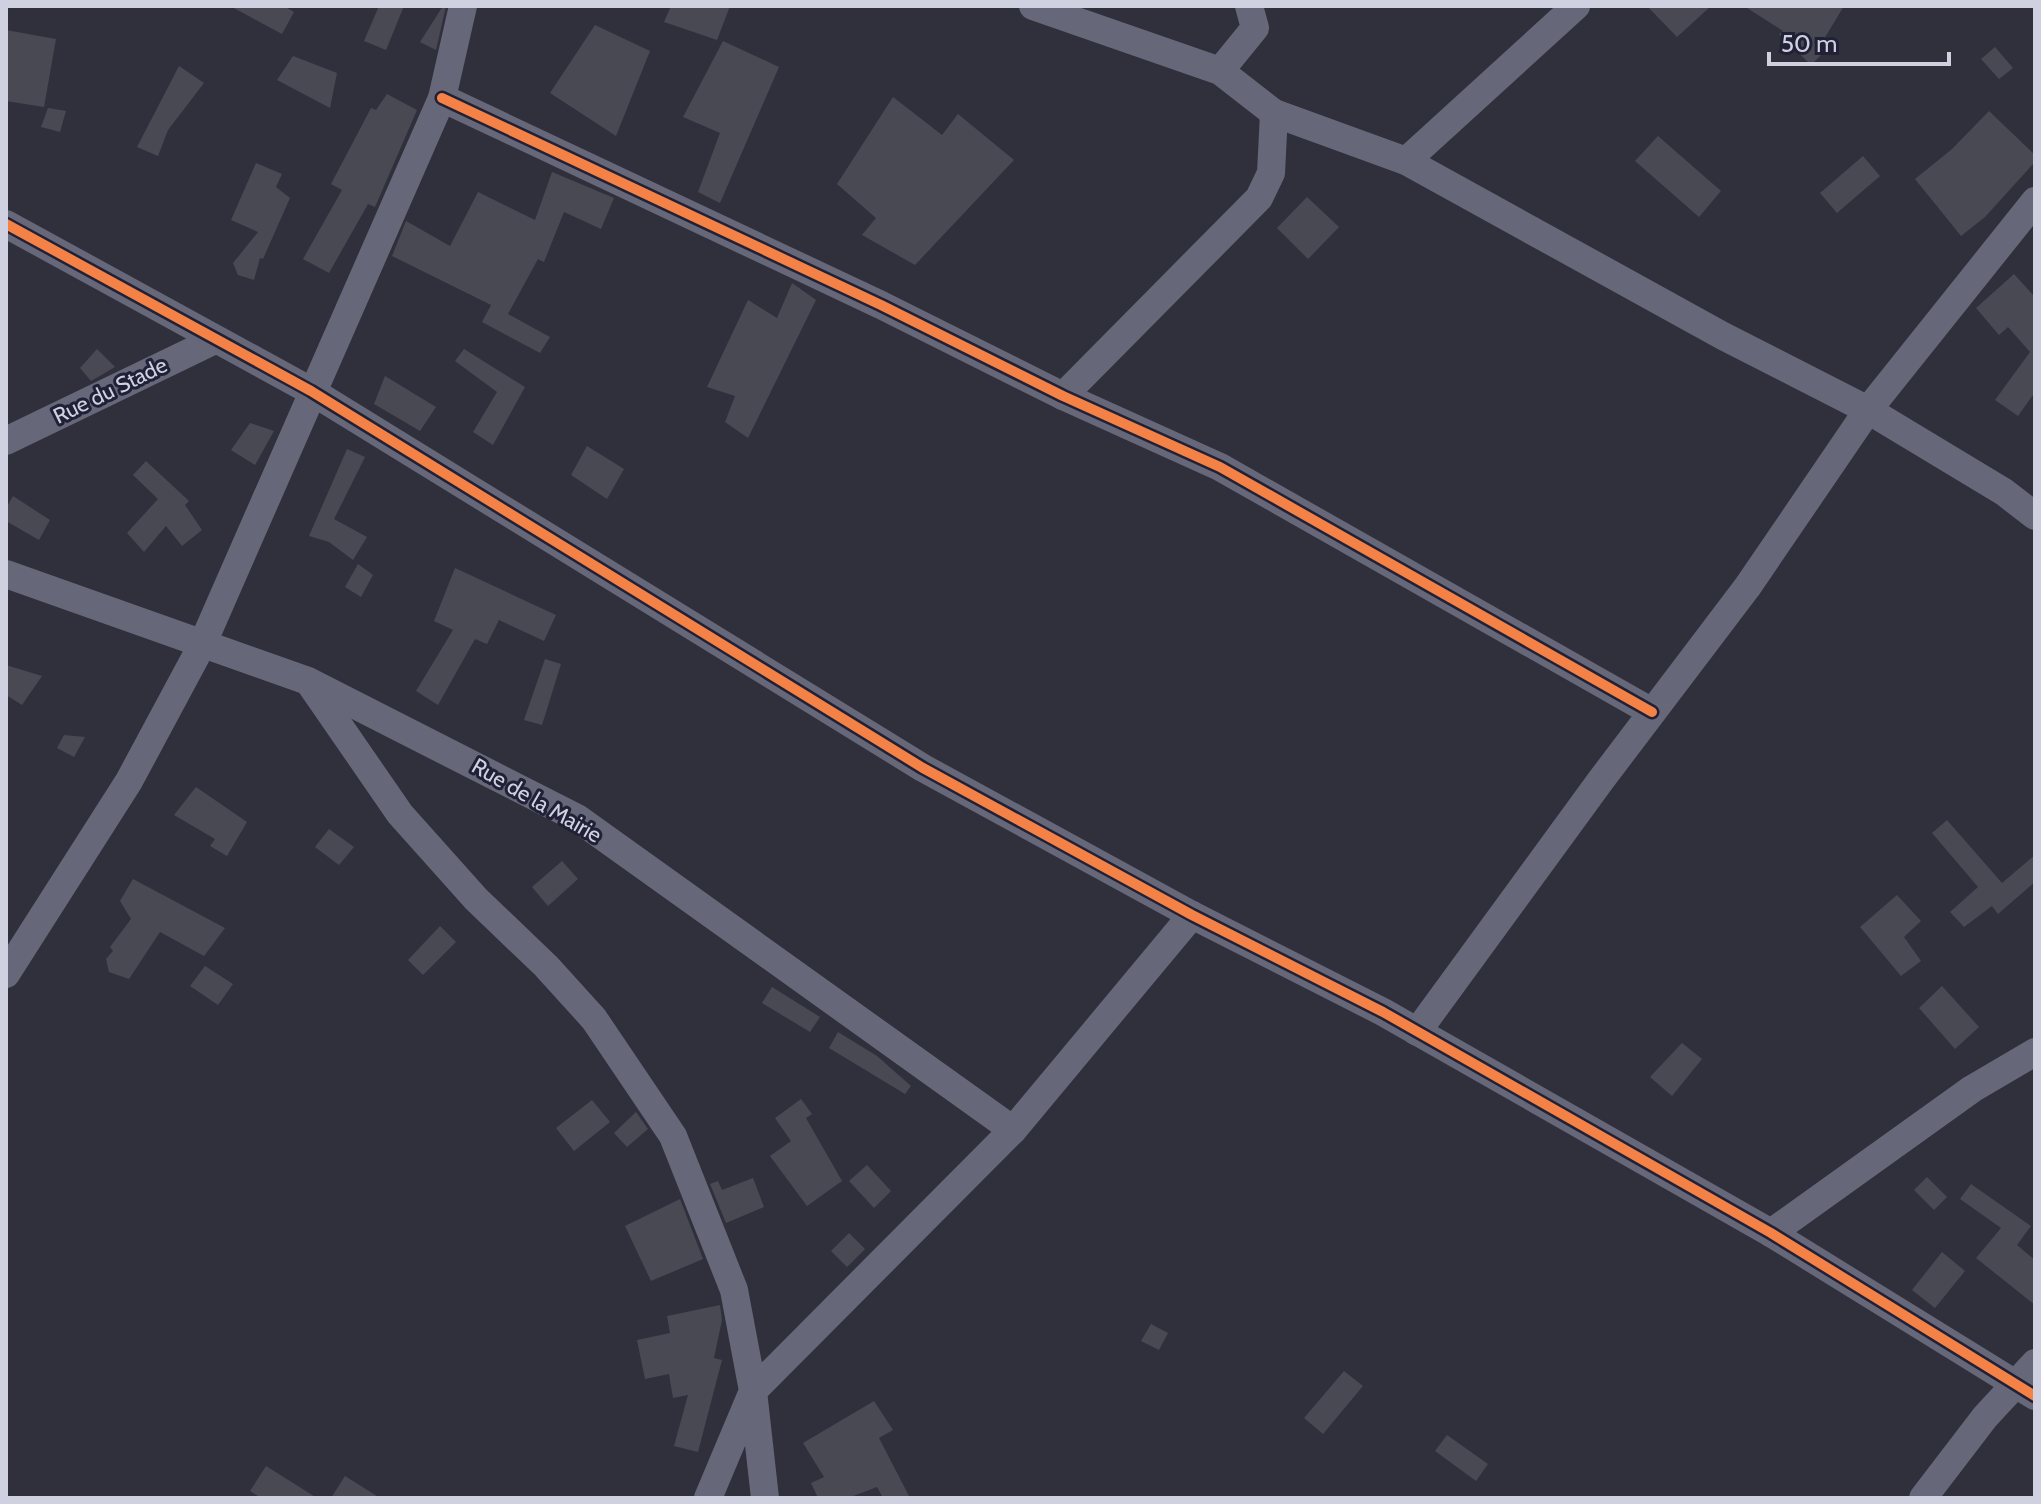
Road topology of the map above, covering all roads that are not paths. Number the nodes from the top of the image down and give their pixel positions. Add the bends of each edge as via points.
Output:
1 (463, 6) edge
2 (1033, 6) edge
3 (1275, 6) edge
4 (1576, 6) edge
5 (1252, 17) edge
6 (1220, 71) junction
7 (442, 98) junction
8 (1274, 113) junction
9 (1406, 161) junction
10 (2035, 201) edge
11 (6, 224) edge
12 (215, 340) junction
13 (311, 391) junction
14 (1063, 396) junction
15 (1868, 410) junction
16 (6, 441) edge
17 (2035, 516) edge
18 (6, 574) edge
19 (202, 645) junction
20 (308, 681) junction
21 (1652, 712) junction
22 (1192, 915) junction
23 (6, 974) edge
24 (1417, 1032) junction
25 (2035, 1052) edge
26 (1013, 1130) junction
27 (1771, 1233) junction
28 (2035, 1363) edge
29 (2024, 1390) edge
30 (753, 1391) junction
31 (708, 1498) edge
32 (765, 1498) edge
33 (1923, 1498) edge

1 - 7 street
2 - 6 street
3 - 5 street
4 - 9 street
5 - 6 street
6 - 8 street
7 - 13 street
7 - 14 street
8 - 9 street
8 - 14 street via 1271,173 1259,198
9 - 15 street
10 - 15 street
11 - 12 street
12 - 13 street
12 - 16 street, Rue du Stade
13 - 19 street
13 - 22 street via 923,768
14 - 21 street via 1220,467
15 - 17 street
15 - 21 street via 1748,586
18 - 19 street, Rue de la Mairie
19 - 20 street, Rue de la Mairie
19 - 23 street via 129,781
20 - 26 street, Rue de la Mairie via 577,818
20 - 30 street via 400,814 594,1019 673,1136 734,1290
21 - 24 street
22 - 24 street
22 - 26 street
24 - 27 street
25 - 27 street via 1972,1089
26 - 30 street
27 - 29 street
28 - 29 street
29 - 33 street
30 - 31 street
30 - 32 street

